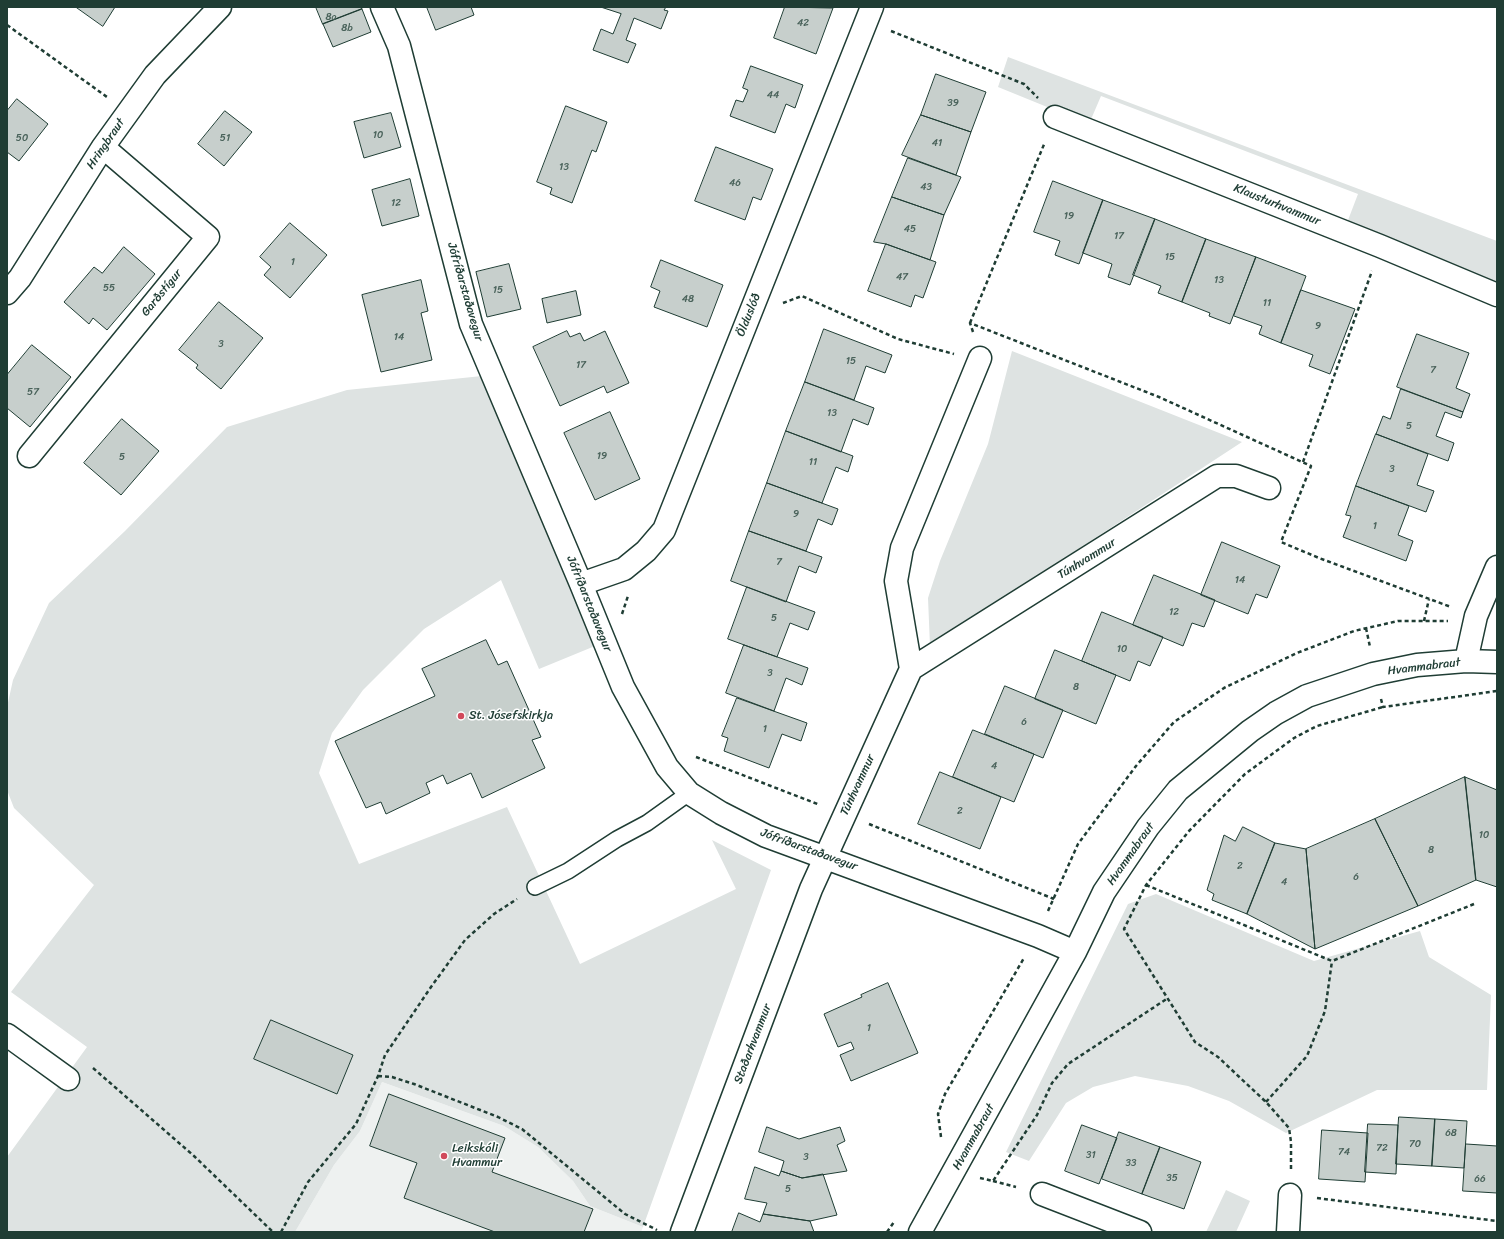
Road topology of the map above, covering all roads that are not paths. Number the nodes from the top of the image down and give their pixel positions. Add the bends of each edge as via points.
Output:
1 (220, 7) edge
2 (382, 7) edge
3 (869, 14) edge
4 (1055, 117) road end
5 (103, 147) junction
6 (7, 294) edge
7 (1497, 295) edge
8 (980, 358) road end
9 (29, 456) dead end
10 (1269, 488) dead end
11 (1497, 566) edge
12 (582, 584) junction
13 (1466, 661) junction
14 (1497, 662) edge
15 (911, 670) junction
16 (689, 793) junction
17 (825, 856) junction
18 (535, 887) road end
19 (1075, 952) junction
20 (7, 1035) edge
21 (68, 1079) road end
22 (1042, 1194) dead end
23 (1290, 1195) road end
24 (682, 1232) edge
25 (920, 1232) edge
26 (1140, 1232) edge
27 (1288, 1232) edge

1 - 5 street, Hringbraut via 155,74
2 - 12 street, Jófríðarstaðavegur via 399,46 471,324
3 - 12 street, Ölduslóð via 664,530 646,551 624,569
4 - 7 street, Klausturhvammur
5 - 6 street, Hringbraut via 20,278
5 - 9 street, Garðstígur via 208,236
8 - 15 street via 902,548 896,581
10 - 15 street, Túnhvammur via 1236,476 1217,476
11 - 13 street via 1476,616
12 - 16 street, Jófríðarstaðavegur via 623,687 667,767
13 - 14 street, Hvammabraut
13 - 19 street, Hvammabraut via 1418,665 1373,674 1307,696 1250,731 1178,790 1148,827 1104,892
15 - 17 street, Túnhvammur
16 - 17 street, Jófríðarstaðavegur via 766,836
16 - 18 lane via 647,823 568,871
17 - 19 street, Jófríðarstaðavegur
17 - 24 street, Staðarhvammur
19 - 25 street, Hvammabraut
20 - 21 street
22 - 26 street
23 - 27 street

